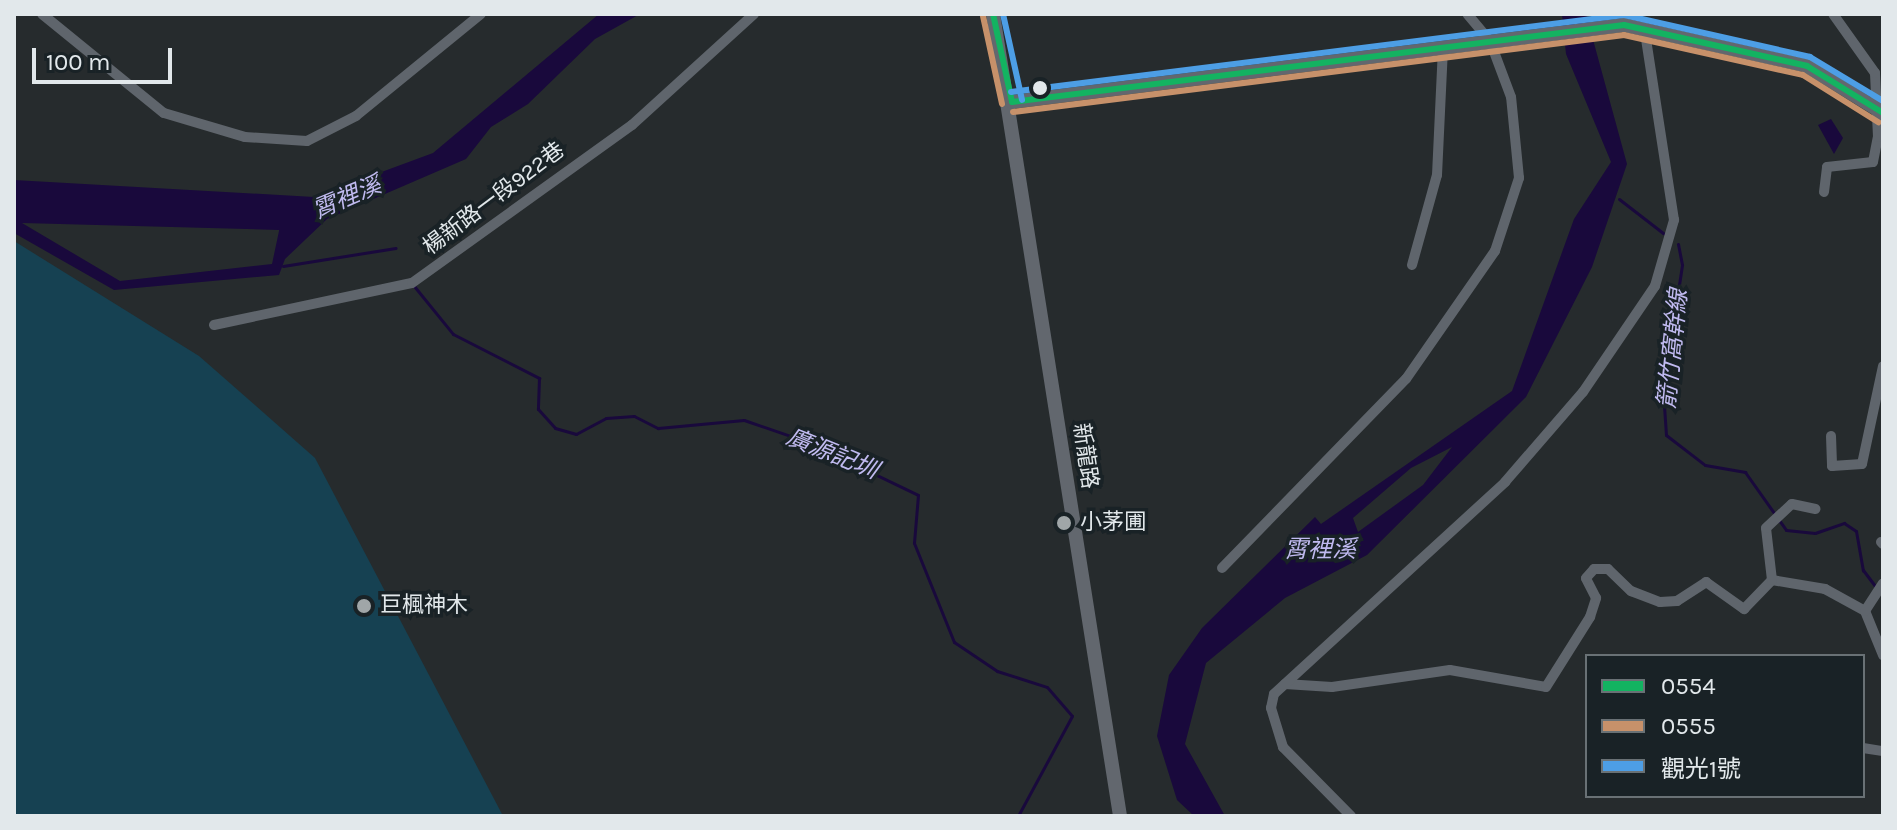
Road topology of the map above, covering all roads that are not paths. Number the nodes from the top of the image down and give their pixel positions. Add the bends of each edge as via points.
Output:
1 (42, 14) edge
2 (481, 14) edge
3 (754, 14) edge
4 (993, 14) edge
5 (1467, 14) edge
6 (1833, 14) edge
7 (1644, 27) junction
8 (1490, 41) junction
9 (1443, 46) junction
10 (1012, 102) junction
11 (1881, 111) edge
12 (1824, 192) dead end
13 (1412, 265) dead end
14 (214, 325) dead end
15 (1883, 366) edge
16 (1831, 436) dead end
17 (1815, 509) dead end
18 (1222, 568) dead end
19 (1772, 580) junction
20 (1883, 583) edge
21 (1865, 611) junction
22 (1883, 655) edge
23 (1285, 684) junction
24 (1120, 816) edge
25 (1351, 816) edge

1 - 2 street via 164,113 245,137 307,141 356,116
3 - 14 street, 楊新路一段922巷 via 632,125 412,283 376,297
4 - 10 main road, 新龍路
5 - 8 street
6 - 11 street via 1875,73
7 - 8 main road
7 - 11 main road via 1807,66
7 - 23 street via 1674,220 1655,286 1583,392 1505,482
8 - 9 main road
8 - 18 street via 1511,97 1519,178 1495,251 1406,379
9 - 10 main road
9 - 13 street via 1437,175
10 - 24 main road, 新龍路
11 - 12 street via 1873,162 1827,167
15 - 16 street via 1862,464 1832,466
17 - 19 street via 1792,504 1766,528
19 - 21 street via 1825,589
19 - 23 street via 1744,609 1706,582 1677,601 1660,602 1631,591 1608,569 1594,569 1586,578 1596,598 1590,617 1546,687 1450,670 1332,687
20 - 21 street
21 - 22 street
23 - 25 street via 1271,708 1283,747

